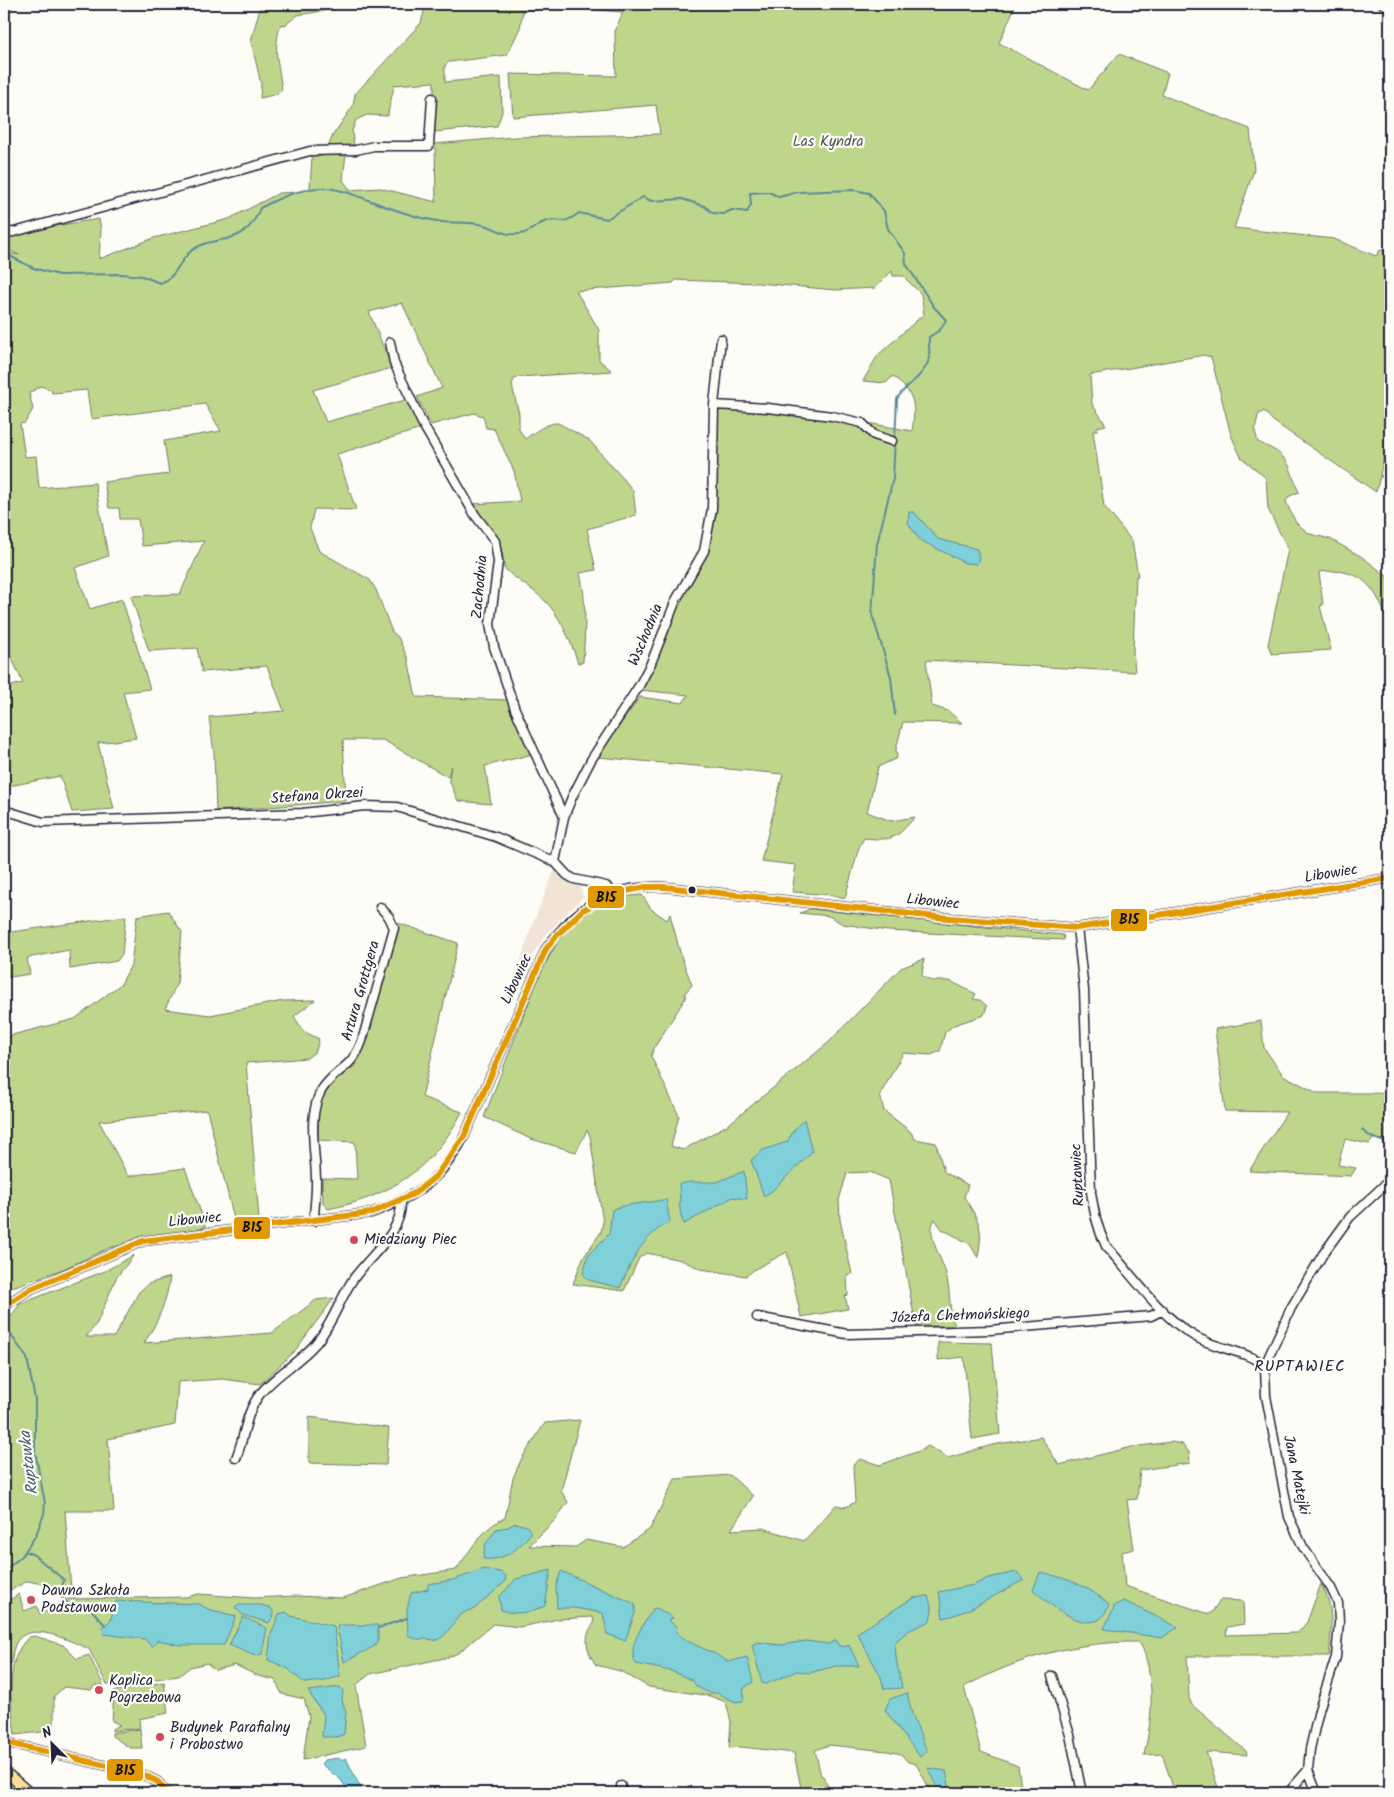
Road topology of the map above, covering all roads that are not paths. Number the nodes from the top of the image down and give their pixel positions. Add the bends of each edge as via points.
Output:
1 (1383, 4) edge
2 (1390, 7) edge
3 (432, 98) dead end
4 (4, 233) edge
5 (721, 339) dead end
6 (390, 342) dead end
7 (714, 405) junction
8 (892, 440) dead end
9 (4, 810) edge
10 (564, 817) junction
11 (555, 862) junction
12 (1390, 878) edge
13 (613, 893) junction
14 (380, 907) dead end
15 (1077, 928) junction
16 (1390, 1180) edge
17 (401, 1202) junction
18 (314, 1221) junction
19 (4, 1306) edge
20 (1163, 1310) junction
21 (757, 1317) dead end
22 (1265, 1364) junction
23 (236, 1458) dead end
24 (1052, 1676) dead end
25 (4, 1742) edge
26 (1308, 1770) junction
27 (4, 1771) edge
28 (30, 1793) edge
29 (167, 1793) edge
30 (1082, 1793) edge
31 (1288, 1793) edge
32 (1317, 1793) edge

1 - 2 street
3 - 4 street via 430,146 310,151
5 - 7 street, Wschodnia
6 - 10 street, Zachodnia via 394,363 422,422 475,515 495,541 498,562 490,624 494,647 515,709
7 - 8 street via 832,416 862,423 874,435
7 - 10 street, Wschodnia via 712,509 704,551 676,600 651,663 591,760
9 - 11 street, Stefana Okrzei via 43,822 397,807 496,837
10 - 11 street, Wschodnia
11 - 13 street, Stefana Okrzei via 567,875 606,886
12 - 15 street, Libowiec
13 - 15 street, Libowiec via 636,887 665,887 937,917
13 - 17 street, Libowiec via 592,902 574,916 546,949 451,1160 432,1182
14 - 18 street, Artura Grottgera via 394,928 362,1041 356,1056 331,1078 316,1103 313,1124
15 - 20 street, Ruptawiec via 1084,990 1090,1192 1096,1224 1106,1246
16 - 22 street, Jana Matejki via 1350,1217 1323,1254 1291,1308
17 - 18 street, Libowiec via 371,1213
17 - 23 street via 399,1220 351,1282 316,1343 256,1399
18 - 19 street, Libowiec via 143,1241 31,1289
20 - 21 street, Józefa Chełmońskiego via 1151,1316 990,1330 847,1334
20 - 22 street, Ruptawiec via 1194,1336
22 - 26 street, Jana Matejki via 1266,1396 1289,1517 1303,1547 1338,1603 1336,1657 1319,1710
24 - 30 street via 1070,1735
25 - 29 street via 142,1774 158,1782
26 - 31 street
26 - 32 street
27 - 28 main road

